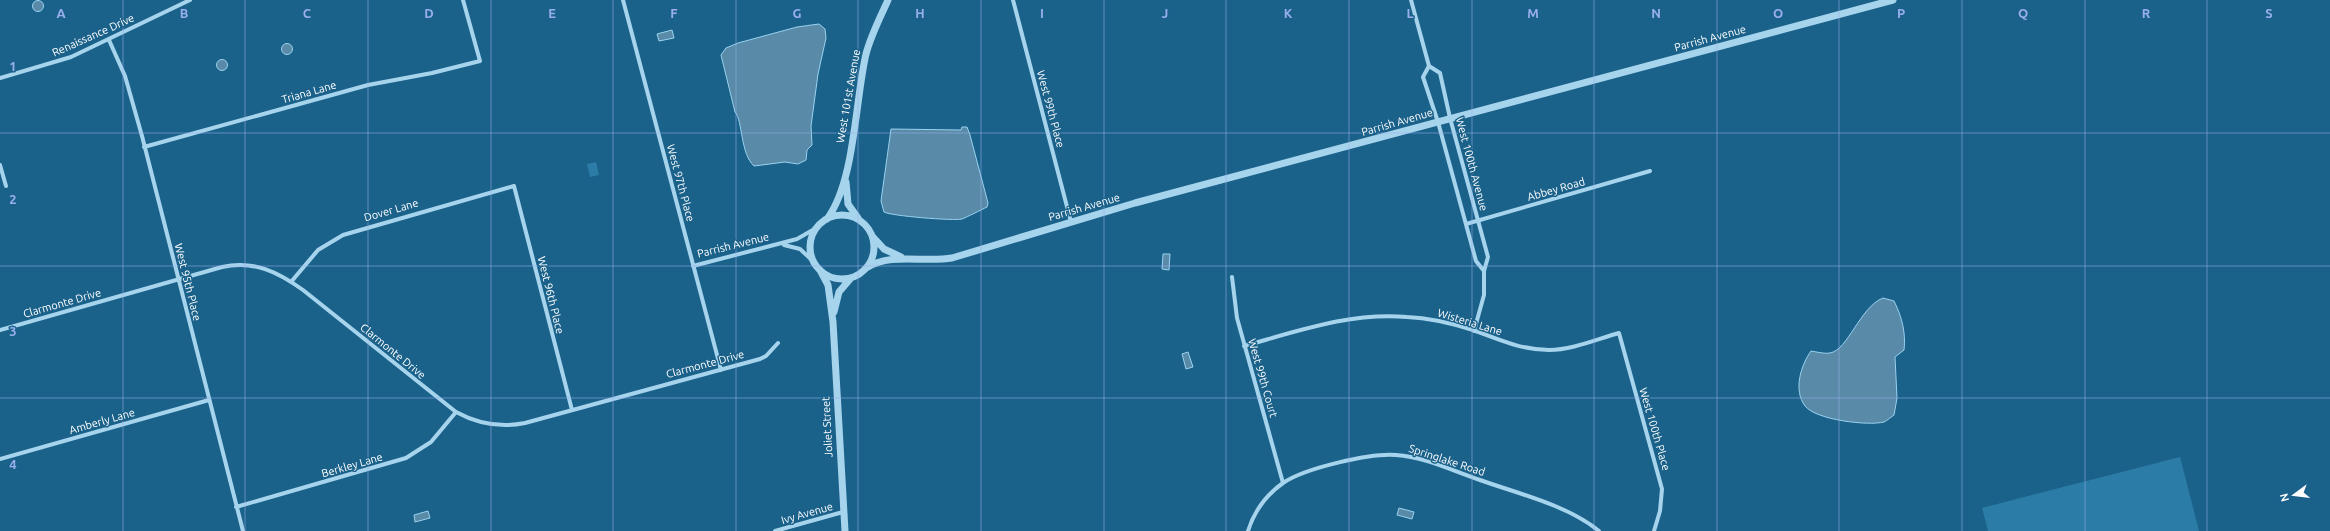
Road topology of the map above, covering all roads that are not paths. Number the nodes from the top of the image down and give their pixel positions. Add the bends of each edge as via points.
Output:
1 (190, 0) edge
2 (463, 0) edge
3 (624, 0) edge
4 (888, 0) edge
5 (1013, 0) edge
6 (1411, 0) edge
7 (1893, 0) edge
8 (109, 40) junction
9 (1429, 66) junction
10 (0, 78) edge
11 (1450, 118) junction
12 (1438, 122) junction
13 (144, 147) junction
14 (0, 165) edge
15 (1650, 172) dead end
16 (846, 176) junction
17 (6, 186) dead end
18 (514, 186) joint
19 (827, 219) junction
20 (1477, 221) junction
21 (861, 222) junction
22 (1072, 222) junction
23 (1466, 224) junction
24 (818, 227) junction
25 (871, 234) junction
26 (779, 244) junction
27 (907, 260) junction
28 (814, 262) junction
29 (693, 266) junction
30 (866, 268) junction
31 (820, 270) junction
32 (1484, 271) junction
33 (853, 277) junction
34 (1232, 277) dead end
35 (177, 279) junction
36 (291, 282) junction
37 (833, 322) junction
38 (0, 330) edge
39 (1474, 331) junction
40 (1619, 333) joint
41 (778, 343) dead end
42 (1244, 346) junction
43 (720, 370) junction
44 (209, 400) junction
45 (572, 410) junction
46 (456, 412) junction
47 (0, 459) edge
48 (1283, 483) junction
49 (236, 507) junction
50 (844, 512) junction
51 (242, 531) edge
52 (775, 531) edge
53 (845, 531) edge
54 (1248, 531) edge
55 (1600, 531) edge
56 (1654, 531) edge

1 - 8 street, Renaissance Drive
2 - 13 street, Triana Lane via 480,61 432,74 368,85
3 - 29 street, West 97th Place
4 - 16 street, West 101st Avenue via 866,54
5 - 22 street, West 99th Place
6 - 9 street, West 100th Avenue
7 - 11 street, Parrish Avenue
8 - 10 street, Renaissance Drive via 66,58
8 - 13 street, West 95th Place via 125,76
9 - 11 street, West 100th Avenue via 1440,73
9 - 12 street, West 100th Avenue via 1423,77
11 - 12 street, Parrish Avenue
11 - 20 street, West 100th Avenue
12 - 22 street, Parrish Avenue
12 - 23 street, West 100th Avenue
13 - 35 street, West 95th Place
14 - 17 street
15 - 20 street, Abbey Road
16 - 19 street, West 101st Avenue via 837,203
16 - 21 street, West 101st Avenue via 848,204
18 - 36 street, Dover Lane via 343,235 318,250
18 - 45 street, West 96th Place
19 - 21 street via 846,216
19 - 24 street
20 - 23 street, Abbey Road
20 - 32 street, West 100th Avenue via 1488,256
21 - 25 street, Parrish Avenue
22 - 27 street, Parrish Avenue via 952,258 934,261
23 - 32 street, West 100th Avenue via 1476,261
24 - 26 street, Parrish Avenue via 802,238
24 - 28 street via 811,241
25 - 27 street, Parrish Avenue via 884,249
25 - 30 street via 874,249
26 - 28 street via 800,249
26 - 29 street, Parrish Avenue
27 - 30 street, Parrish Avenue via 881,260
28 - 31 street
29 - 43 street, West 97th Place
30 - 33 street, Parrish Avenue
31 - 33 street via 838,279
31 - 37 street, Joliet Street via 828,285
32 - 39 street, West 100th Avenue via 1484,295
33 - 37 street, Joliet Street via 839,292
34 - 42 street, West 99th Court via 1235,308
35 - 36 street, Clarmonte Drive via 239,264 266,268
35 - 38 street, Clarmonte Drive
35 - 44 street, West 95th Place
36 - 46 street, Clarmonte Drive
37 - 50 street, Joliet Street
39 - 40 street, Wisteria Lane via 1518,346 1550,350
39 - 42 street, Wisteria Lane via 1420,318 1369,316 1328,323
40 - 56 street, West 100th Place via 1662,489 1660,511
41 - 43 street, Clarmonte Drive via 766,356
42 - 48 street, West 99th Court
43 - 45 street, Clarmonte Drive
44 - 47 street, Amberly Lane
44 - 49 street, West 95th Place
45 - 46 street, Clarmonte Drive via 508,426 478,422
46 - 49 street, Berkley Lane via 431,442 406,458
48 - 54 street via 1262,504
48 - 55 street, Springlake Road via 1310,472 1367,456 1407,456 1551,506
49 - 51 street, West 95th Place
50 - 52 street, Ivy Avenue
50 - 53 street, Joliet Street

